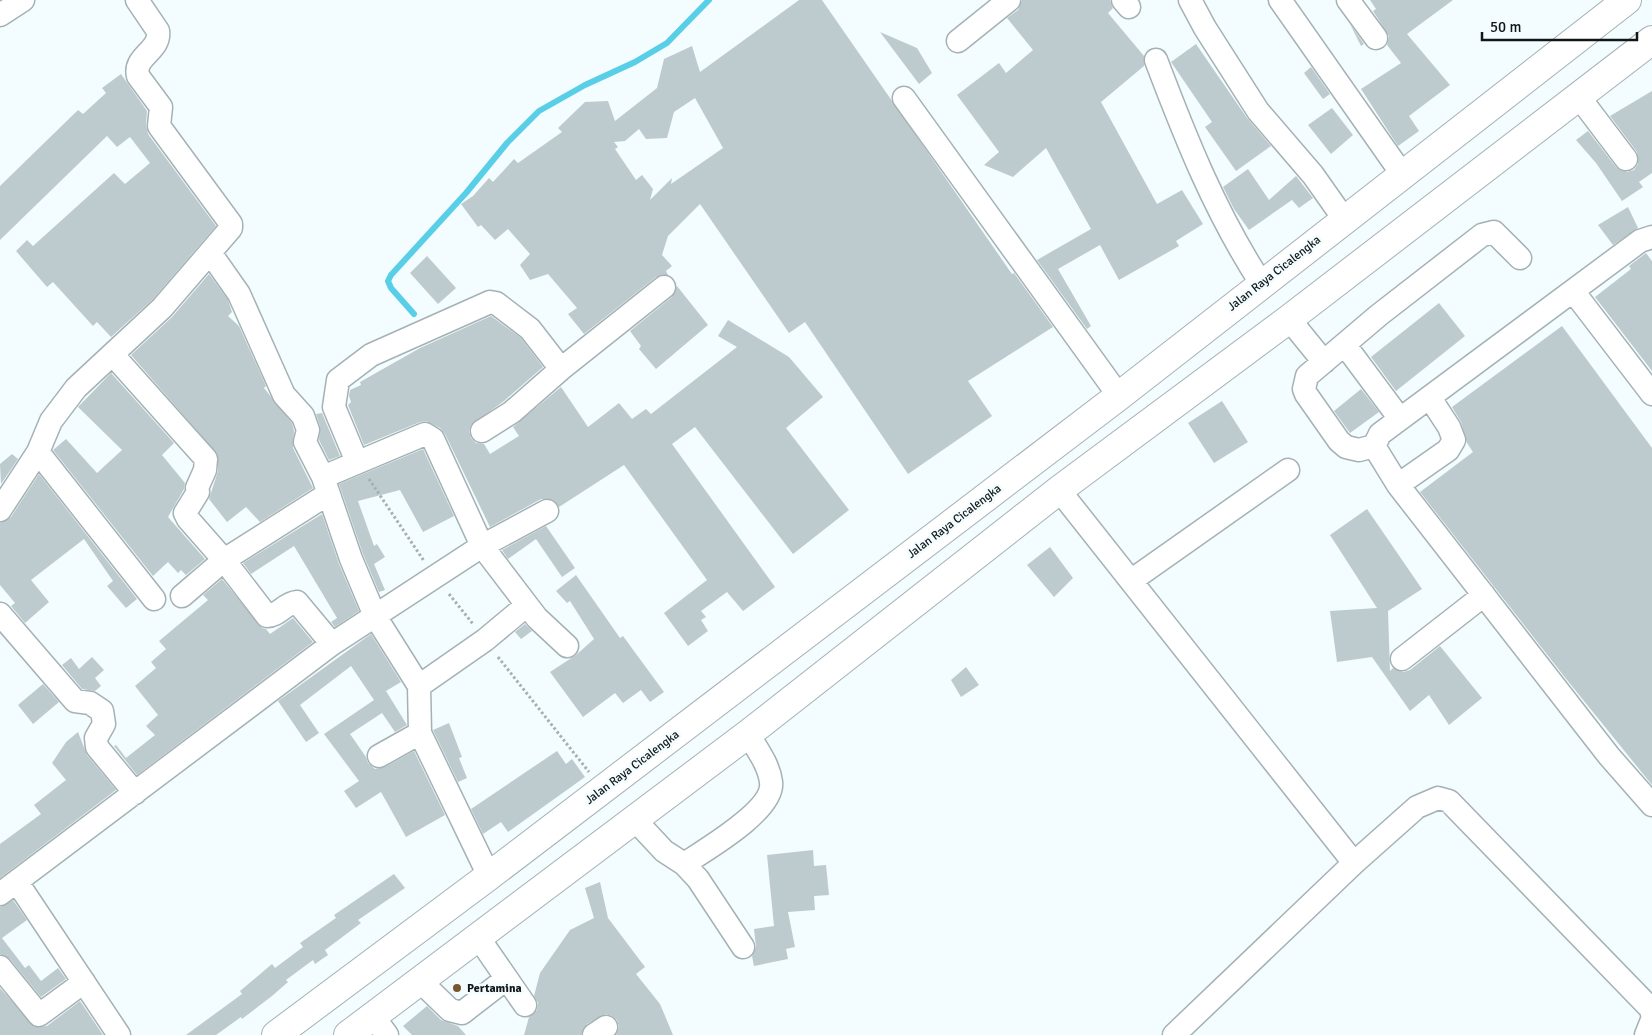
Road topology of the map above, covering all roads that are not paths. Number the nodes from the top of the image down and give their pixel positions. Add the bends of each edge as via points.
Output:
1 (23, 0) edge
2 (137, 0) edge
3 (1009, 0) edge
4 (1190, 0) edge
5 (1280, 0) edge
6 (1348, 0) edge
7 (1614, 4) edge
8 (0, 15) edge
9 (1376, 38) dead end
10 (1652, 40) edge
11 (958, 41) dead end
12 (1156, 60) dead end
13 (1580, 97) junction
14 (904, 98) dead end
15 (1626, 159) dead end
16 (1402, 174) junction
17 (1344, 219) junction
18 (1652, 237) edge
19 (212, 254) junction
20 (1520, 258) dead end
21 (1261, 283) junction
22 (664, 287) dead end
23 (1573, 291) junction
24 (1289, 319) junction
25 (1345, 345) junction
26 (112, 355) junction
27 (1324, 362) junction
28 (561, 369) junction
29 (1652, 394) edge
30 (1119, 396) junction
31 (1430, 398) junction
32 (1400, 419) junction
33 (482, 431) dead end
34 (1374, 446) junction
35 (38, 452) junction
36 (357, 462) junction
37 (1288, 470) dead end
38 (325, 485) junction
39 (1398, 485) junction
40 (1059, 490) junction
41 (2, 503) edge
42 (547, 511) dead end
43 (482, 546) junction
44 (224, 560) junction
45 (1132, 580) junction
46 (1484, 594) junction
47 (182, 596) dead end
48 (154, 599) dead end
49 (526, 605) junction
50 (0, 614) edge
51 (375, 616) junction
52 (332, 644) junction
53 (567, 646) dead end
54 (1402, 659) dead end
55 (418, 686) junction
56 (420, 733) junction
57 (748, 734) junction
58 (379, 756) dead end
59 (135, 793) junction
60 (1652, 805) edge
61 (635, 820) junction
62 (1354, 863) junction
63 (684, 864) junction
64 (489, 876) junction
65 (9, 888) edge
66 (478, 937) junction
67 (743, 947) dead end
68 (0, 967) edge
69 (506, 979) junction
70 (420, 981) junction
71 (84, 982) junction
72 (526, 1005) dead end
73 (1652, 1014) edge
74 (1652, 1020) edge
75 (380, 1026) edge
76 (119, 1035) edge
77 (276, 1035) edge
78 (348, 1035) edge
79 (1174, 1035) edge
80 (1646, 1035) edge

1 - 8 street
2 - 19 street via 159,37 138,64 138,76 161,107 159,126 231,224
3 - 11 street
4 - 17 street via 1258,111 1313,175
5 - 16 street
6 - 9 street
7 - 16 highway, Jalan Raya Cicalengka
10 - 13 highway
12 - 21 street via 1190,151 1234,241
13 - 15 street
13 - 24 highway
14 - 30 street
16 - 17 highway, Jalan Raya Cicalengka
17 - 21 highway, Jalan Raya Cicalengka
18 - 23 street via 1640,241
19 - 26 street
19 - 38 street via 239,294 284,395 303,416 308,430 305,442
20 - 25 street via 1499,235 1494,232 1482,235
21 - 30 highway, Jalan Raya Cicalengka
22 - 28 street
23 - 29 street
23 - 31 street
24 - 27 street
24 - 40 highway
25 - 27 street
25 - 32 street
26 - 35 street via 76,388 51,421
26 - 44 street via 206,459 206,470 198,492 185,513
27 - 34 street via 1307,376 1306,394 1346,447 1359,450
28 - 33 street via 512,412
28 - 36 street via 530,329 496,302 414,334 371,355 338,380 334,407
30 - 64 highway, Jalan Raya Cicalengka
31 - 32 street
31 - 39 street via 1454,440 1448,450
32 - 34 street via 1380,434
34 - 39 street
35 - 41 street
35 - 48 street
36 - 38 street
36 - 43 street via 425,434 429,436
37 - 45 street
38 - 44 street
38 - 51 street
39 - 46 street
40 - 45 street
40 - 57 highway
42 - 43 street
43 - 49 street
43 - 51 street
44 - 47 street
44 - 52 street via 267,616 297,602
45 - 62 street
46 - 54 street
46 - 60 street via 1609,756
49 - 53 street
49 - 55 street via 486,640
50 - 59 street via 75,701 90,703 102,711 104,724 96,738 97,747
51 - 52 street
51 - 55 street
52 - 59 street
55 - 56 street
56 - 58 street
56 - 64 street
57 - 61 highway
57 - 63 street via 761,755 771,783 770,793 764,805 746,820
59 - 65 street
61 - 63 street via 664,851
61 - 66 highway
62 - 73 street via 1417,807 1438,798 1449,801 1651,1009
62 - 79 street
63 - 67 street via 698,879
64 - 77 highway, Jalan Raya Cicalengka
65 - 71 street
66 - 69 street
66 - 70 highway
68 - 71 street via 39,1015
69 - 70 street via 457,1013
69 - 72 street
70 - 75 highway
71 - 76 street
74 - 80 street
75 - 78 highway

